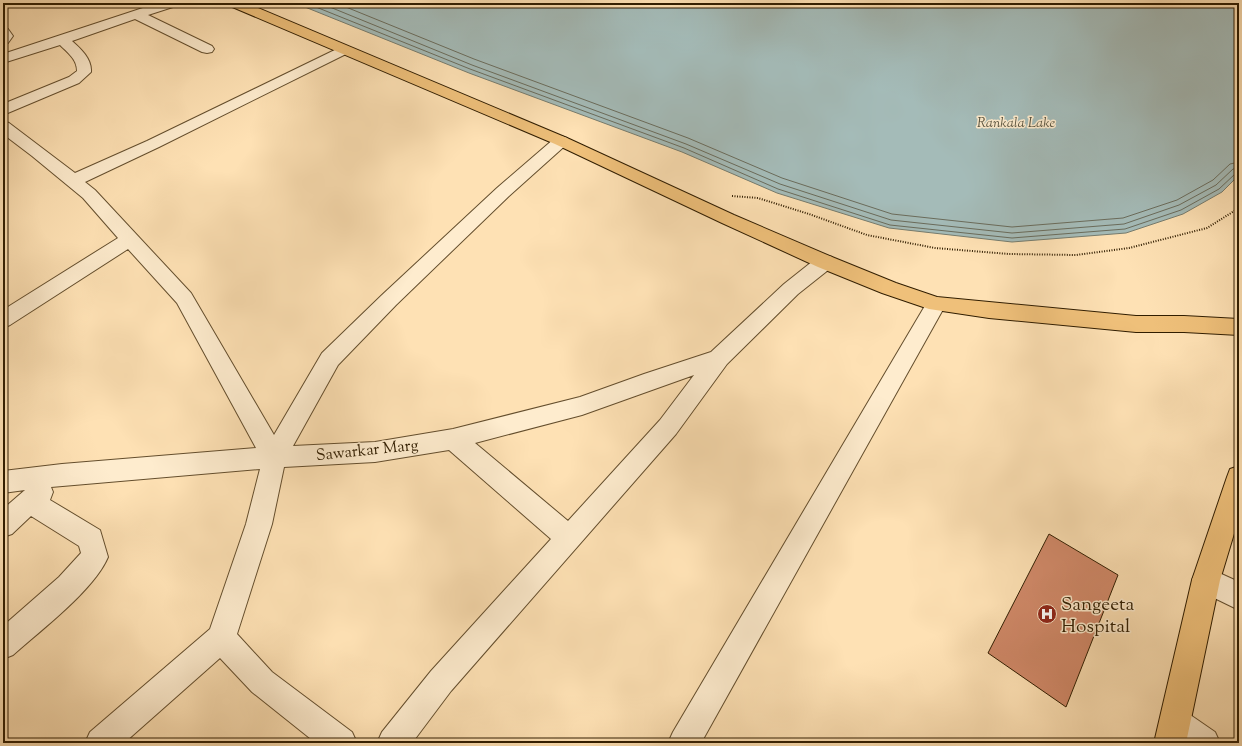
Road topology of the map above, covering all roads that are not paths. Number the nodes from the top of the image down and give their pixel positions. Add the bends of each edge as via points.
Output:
1 (171, 3) edge
2 (235, 3) edge
3 (137, 15) junction
4 (3, 32) edge
5 (62, 38) junction
6 (3, 40) edge
7 (207, 49) dead end
8 (343, 50) junction
9 (3, 59) edge
10 (3, 110) edge
11 (3, 126) edge
12 (561, 141) junction
13 (11, 142) edge
14 (72, 181) junction
15 (130, 239) junction
16 (825, 262) junction
17 (936, 304) junction
18 (3, 320) edge
19 (1239, 327) edge
20 (719, 358) junction
21 (453, 439) junction
22 (274, 457) junction
23 (62, 475) junction
24 (1239, 476) edge
25 (3, 482) edge
26 (30, 502) junction
27 (3, 525) edge
28 (569, 538) junction
29 (1206, 580) junction
30 (1239, 596) edge
31 (221, 638) junction
32 (3, 645) edge
33 (1172, 733) edge
34 (101, 743) edge
35 (341, 743) edge
36 (393, 743) edge
37 (684, 743) edge
38 (1204, 743) edge

1 - 3 street
2 - 8 main road
3 - 5 street
3 - 7 street
4 - 6 street via 6,36
5 - 9 street
5 - 10 street via 83,61 84,72 74,80
8 - 12 main road
8 - 14 street
11 - 13 street
12 - 16 main road
12 - 22 street via 502,192 330,359
13 - 14 street
14 - 15 street via 88,194
15 - 18 street
15 - 22 street via 184,298
16 - 17 main road
16 - 20 street via 791,289
17 - 19 main road via 1136,324
17 - 37 street
20 - 21 street, Sawarkar Marg via 582,406
20 - 28 street via 668,427
21 - 22 street, Sawarkar Marg via 375,452
21 - 28 street
22 - 23 street, Sawarkar Marg
22 - 31 street via 259,524
23 - 25 street, Sawarkar Marg
23 - 26 street
24 - 29 main road
26 - 27 street
26 - 32 street via 90,539 95,557 69,587
28 - 36 street via 441,681
29 - 30 street
29 - 33 main road
31 - 34 street
31 - 35 street via 262,682
33 - 38 street

